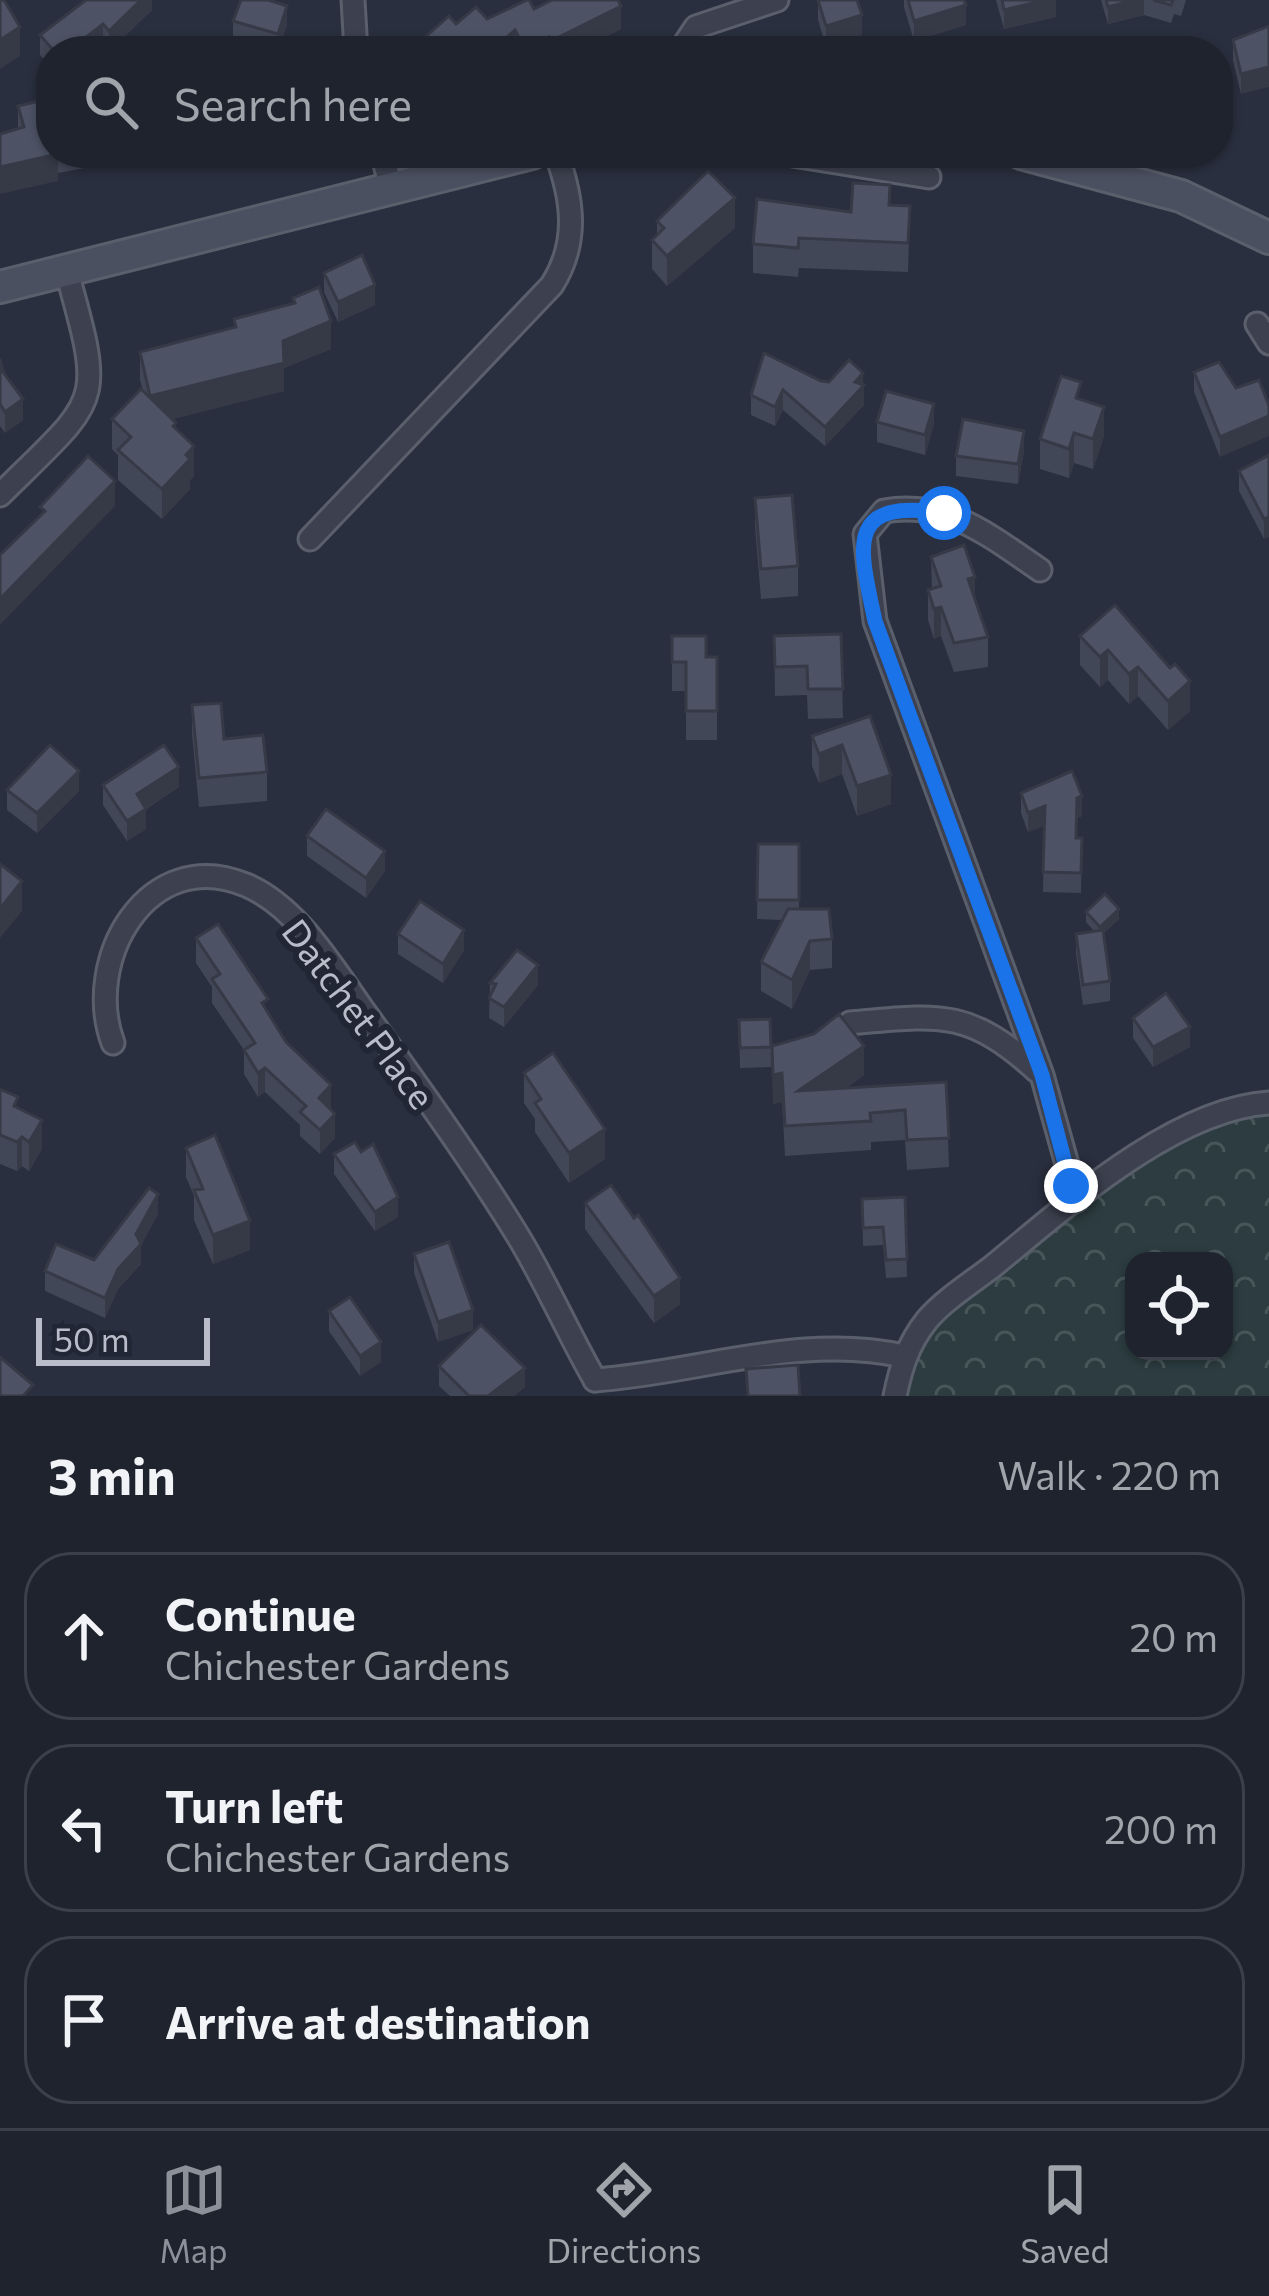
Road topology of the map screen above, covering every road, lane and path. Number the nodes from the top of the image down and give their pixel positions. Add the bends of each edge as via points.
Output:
1 (353, 0) edge
2 (777, 0) edge
3 (355, 36) edge
4 (690, 36) edge
5 (386, 168) edge
6 (470, 168) edge
7 (562, 168) edge
8 (873, 168) edge
9 (1077, 168) edge
10 (929, 177) dead end
11 (391, 187) junction
12 (1269, 238) edge
13 (66, 269) junction
14 (0, 286) edge
15 (0, 494) edge
16 (310, 539) dead end
17 (1040, 570) dead end
18 (850, 1023) edge
19 (113, 1043) dead end
20 (1042, 1075) junction
21 (1269, 1103) edge
22 (1077, 1200) junction
23 (903, 1356) junction
24 (590, 1388) edge
25 (895, 1396) edge

1 - 3 street
2 - 4 street via 696,27
5 - 11 street
6 - 11 street
7 - 16 street via 572,228 551,286
8 - 10 street
9 - 12 street via 1181,196
11 - 13 street
13 - 14 street
13 - 15 street via 93,369 85,405
17 - 20 street via 944,513 884,511 865,534 875,621
18 - 20 street via 969,1021
19 - 24 street, Datchet Place via 102,998 108,957 149,898 176,880 216,879 247,886 278,907 317,946 473,1164
20 - 22 street
21 - 22 street via 1205,1118
22 - 23 street via 928,1318
23 - 24 street via 776,1352
23 - 25 street

